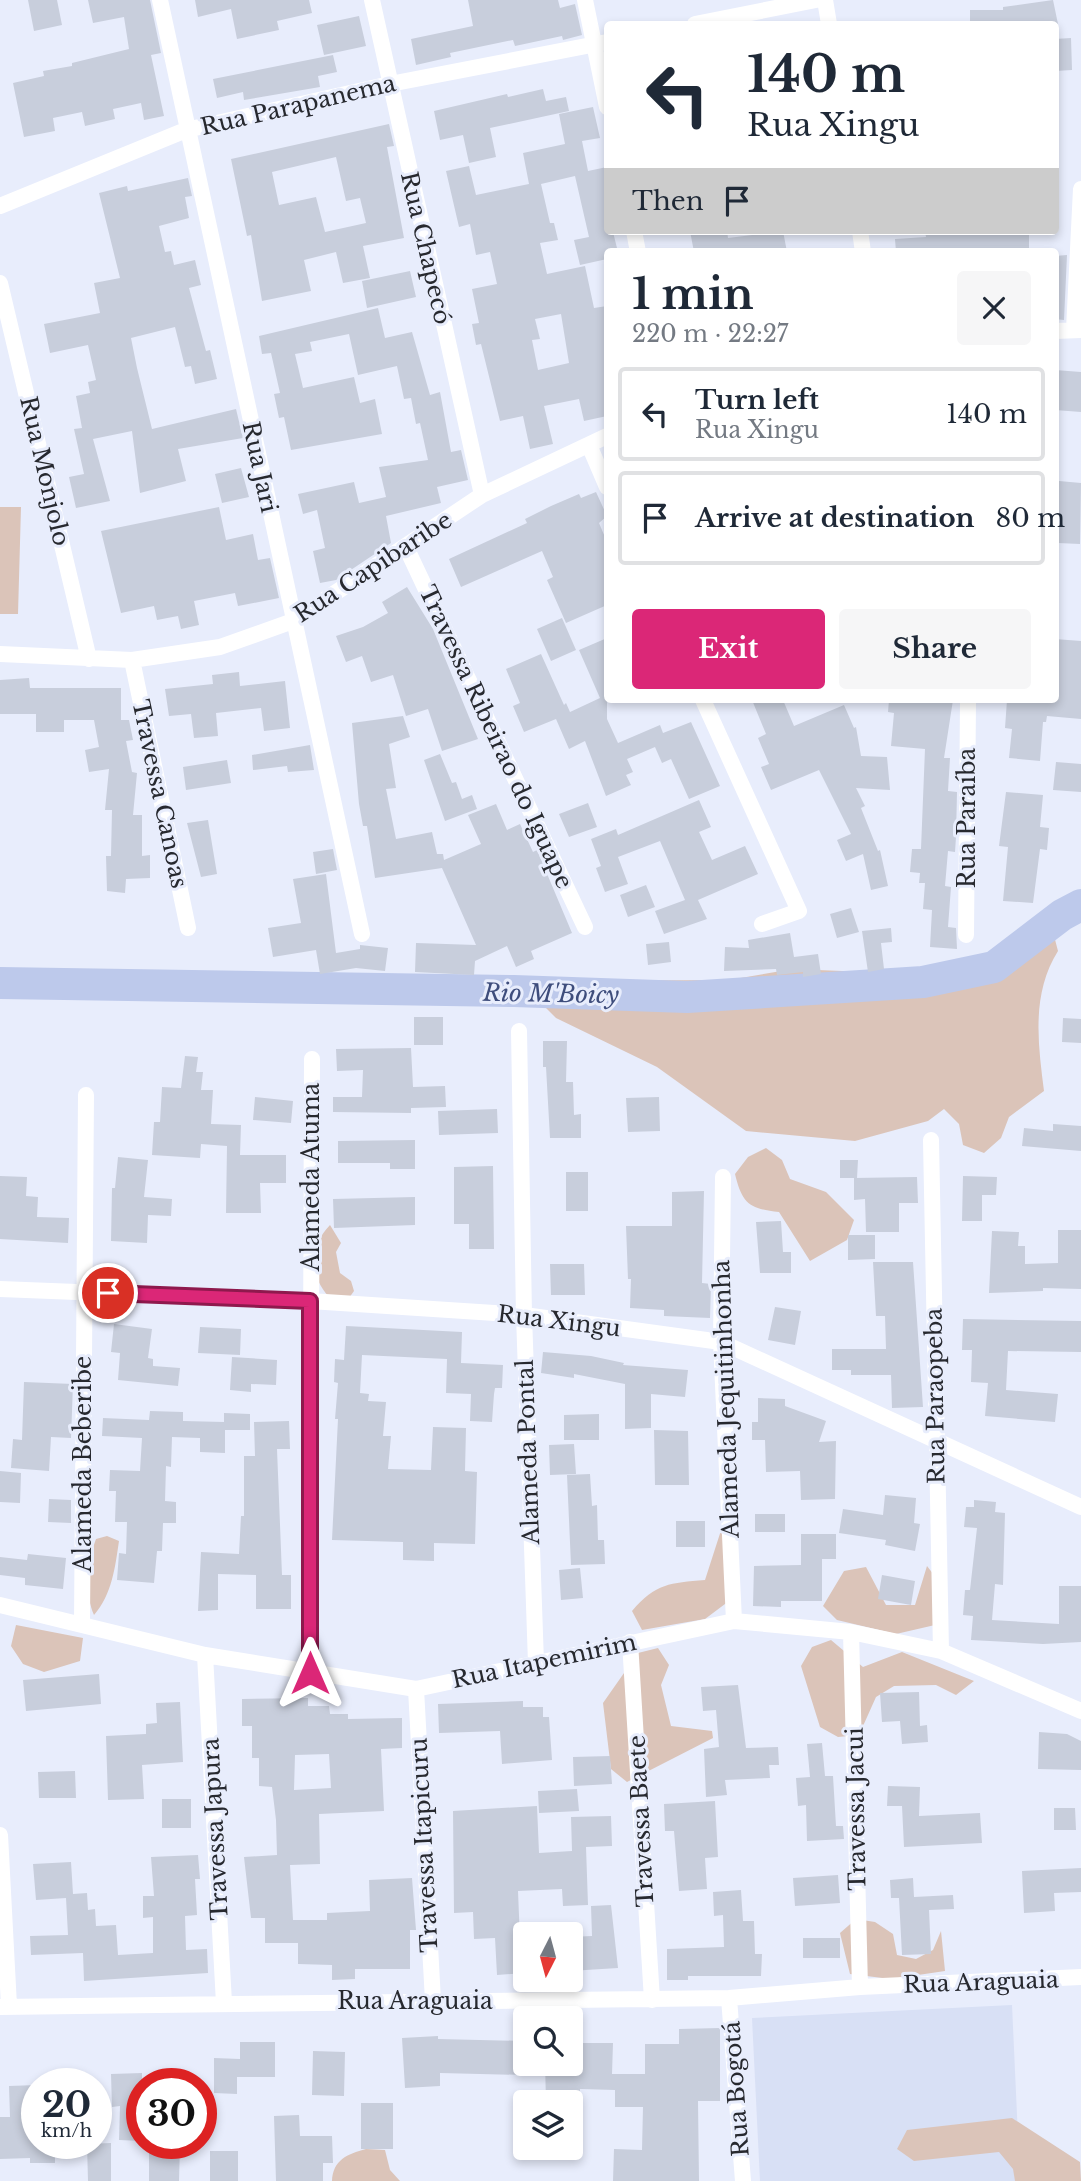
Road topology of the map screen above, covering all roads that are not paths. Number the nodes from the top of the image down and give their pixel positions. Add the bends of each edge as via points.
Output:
1 (160, 0) edge
2 (372, 0) edge
3 (585, 0) edge
4 (816, 0) edge
5 (825, 0) edge
6 (710, 21) edge
7 (828, 21) edge
8 (601, 44) edge
9 (604, 76) edge
10 (390, 84) junction
11 (186, 130) junction
12 (1081, 189) edge
13 (0, 206) edge
14 (0, 283) edge
15 (1077, 330) edge
16 (1059, 331) edge
17 (604, 438) edge
18 (589, 445) junction
19 (604, 480) edge
20 (482, 495) junction
21 (406, 547) junction
22 (293, 621) junction
23 (0, 654) edge
24 (89, 659) junction
25 (132, 660) junction
26 (704, 703) edge
27 (968, 703) edge
28 (762, 924) dead end
29 (585, 927) dead end
30 (188, 928) dead end
31 (362, 934) dead end
32 (966, 935) dead end
33 (519, 1031) dead end
34 (312, 1059) dead end
35 (86, 1095) dead end
36 (931, 1140) dead end
37 (723, 1177) dead end
38 (0, 1289) edge
39 (83, 1292) junction
40 (310, 1301) junction
41 (524, 1315) junction
42 (721, 1342) junction
43 (935, 1440) junction
44 (1081, 1507) edge
45 (0, 1605) edge
46 (734, 1621) junction
47 (82, 1623) junction
48 (852, 1632) junction
49 (630, 1643) junction
50 (941, 1651) junction
51 (205, 1655) junction
52 (536, 1663) junction
53 (310, 1673) junction
54 (416, 1689) junction
55 (1081, 1711) edge
56 (0, 1835) edge
57 (1081, 1977) edge
58 (860, 1987) junction
59 (729, 1998) junction
60 (652, 2000) junction
61 (433, 2001) junction
62 (224, 2003) junction
63 (5, 2007) edge
64 (743, 2181) edge

1 - 11 street, Rua Jari
2 - 10 street, Rua Chapecó
3 - 8 street
4 - 6 street
5 - 7 street
8 - 9 street
8 - 10 street, Rua Parapanema
10 - 11 street, Rua Parapanema
10 - 20 street, Rua Chapecó
11 - 13 street, Rua Parapanema
11 - 22 street, Rua Jari
12 - 15 street
14 - 24 street, Rua Monjolo
15 - 16 street
17 - 18 street, Rua Capibaribe
18 - 19 street
18 - 20 street, Rua Capibaribe
20 - 21 street, Rua Capibaribe
21 - 22 street, Rua Capibaribe
21 - 29 street, Travessa Ribeirao do Iguape
22 - 25 street, Rua Capibaribe via 220,647
22 - 31 street, Rua Jari
23 - 24 street, Rua Capibaribe
24 - 25 street, Rua Capibaribe
25 - 30 street, Travessa Canoas
26 - 28 street via 799,911
27 - 32 street, Rua Paraíba
33 - 41 street, Alameda Pontal
34 - 40 street, Alameda Atuma
35 - 39 street, Alameda Beberibe
36 - 43 street, Rua Paraopeba
37 - 42 street, Alameda Jequitinhonha
38 - 39 street, Rua Xingu
39 - 40 street, Rua Xingu
39 - 47 street, Alameda Beberibe
40 - 41 street, Rua Xingu
40 - 53 street, Alameda Atuma
41 - 42 street, Rua Xingu
41 - 52 street, Alameda Pontal
42 - 43 street, Rua Xingu
42 - 46 street, Alameda Jequitinhonha
43 - 44 street, Rua Xingu
43 - 50 street, Rua Paraopeba
45 - 47 street, Rua Itapemirim
46 - 48 street, Rua Itapemirim
46 - 49 street, Rua Itapemirim
47 - 51 street, Rua Itapemirim
48 - 50 street, Rua Itapemirim
48 - 58 street, Travessa Jacui
49 - 52 street, Rua Itapemirim
49 - 60 street, Travessa Baete
50 - 55 street, Rua Itapemirim
51 - 53 street, Rua Itapemirim
51 - 62 street, Travessa Japura
52 - 54 street, Rua Itapemirim
53 - 54 street, Rua Itapemirim
54 - 61 street, Travessa Itapicuru
56 - 63 street
57 - 58 street, Rua Araguaia
58 - 59 street, Rua Araguaia
59 - 60 street, Rua Araguaia
59 - 64 street, Rua Bogotá
60 - 61 street, Rua Araguaia
61 - 62 street, Rua Araguaia
62 - 63 street, Rua Araguaia

